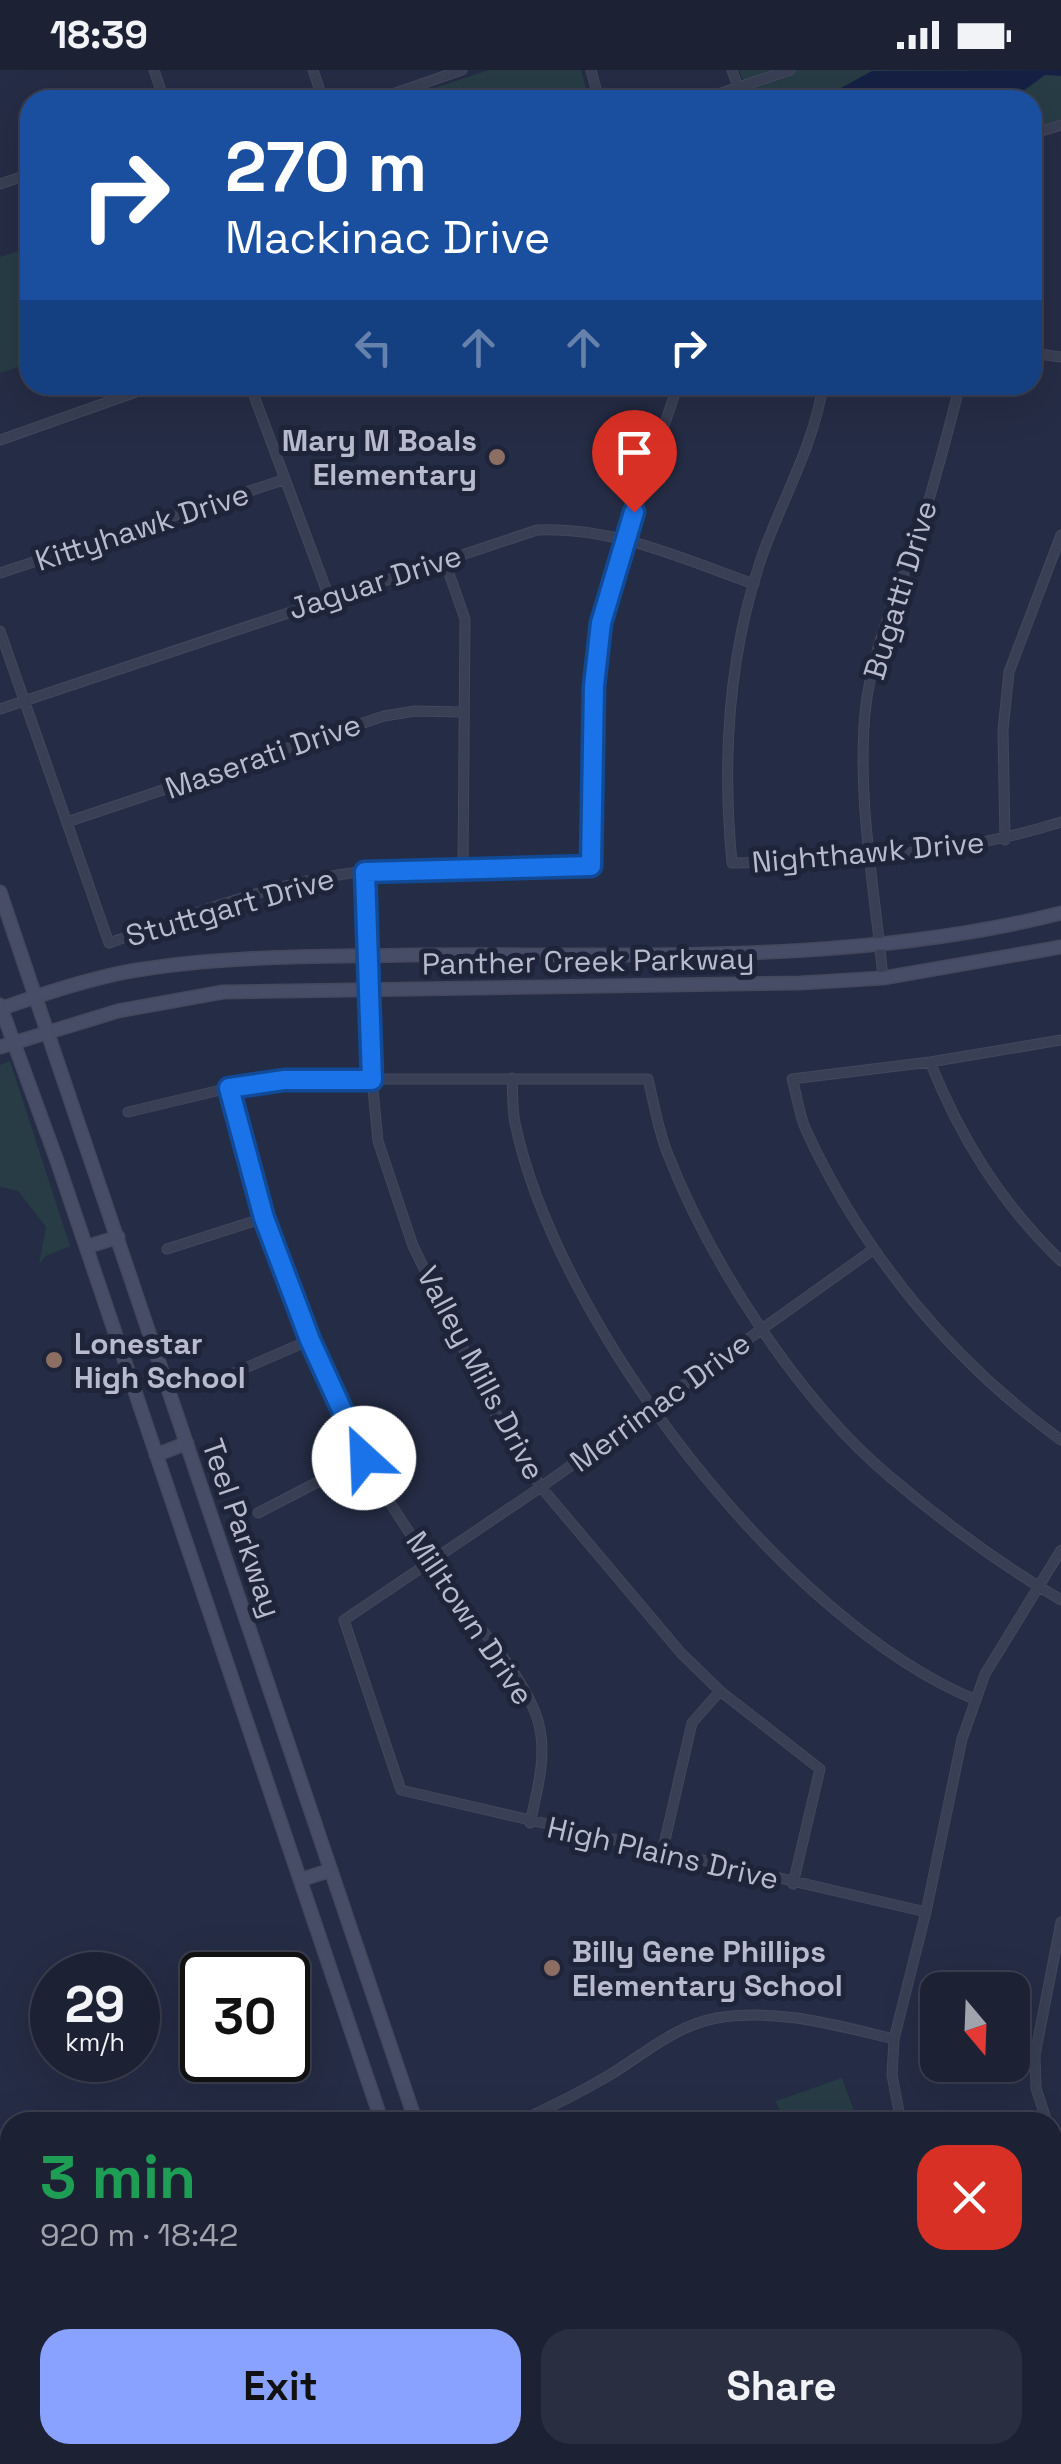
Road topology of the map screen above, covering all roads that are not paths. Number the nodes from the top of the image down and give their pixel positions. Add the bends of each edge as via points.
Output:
1 (732, 70) edge
2 (790, 70) edge
3 (457, 71) edge
4 (738, 87) junction
5 (403, 90) edge
6 (729, 90) edge
7 (128, 395) edge
8 (253, 395) edge
9 (675, 395) edge
10 (821, 395) edge
11 (957, 395) edge
12 (0, 440) edge
13 (283, 480) junction
14 (1061, 535) edge
15 (625, 539) junction
16 (444, 560) junction
17 (0, 574) edge
18 (754, 584) junction
19 (329, 598) junction
20 (0, 632) edge
21 (24, 700) junction
22 (0, 708) edge
23 (462, 712) junction
24 (67, 822) junction
25 (1061, 822) edge
26 (1005, 840) junction
27 (869, 858) junction
28 (463, 867) junction
29 (365, 872) junction
30 (0, 892) edge
31 (1061, 914) edge
32 (880, 945) junction
33 (1061, 947) edge
34 (370, 956) junction
35 (882, 978) junction
36 (370, 988) junction
37 (36, 997) junction
38 (0, 1008) edge
39 (48, 1031) junction
40 (1061, 1040) edge
41 (6, 1045) edge
42 (930, 1062) junction
43 (512, 1078) junction
44 (372, 1080) junction
45 (229, 1088) junction
46 (128, 1112) dead end
47 (264, 1218) junction
48 (118, 1237) junction
49 (86, 1247) junction
50 (167, 1249) dead end
51 (874, 1249) junction
52 (1061, 1261) edge
53 (762, 1329) junction
54 (310, 1340) junction
55 (212, 1382) dead end
56 (652, 1408) junction
57 (1061, 1440) edge
58 (187, 1444) junction
59 (156, 1455) junction
60 (364, 1458) junction
61 (542, 1487) junction
62 (258, 1513) dead end
63 (1061, 1550) edge
64 (430, 1562) junction
65 (1038, 1587) junction
66 (1061, 1600) edge
67 (720, 1691) junction
68 (976, 1700) junction
69 (401, 1790) joint
70 (530, 1822) junction
71 (662, 1853) junction
72 (331, 1870) junction
73 (300, 1880) junction
74 (793, 1884) junction
75 (926, 1912) junction
76 (1061, 1922) edge
77 (894, 2039) junction
78 (379, 2112) edge
79 (413, 2112) edge
80 (538, 2112) edge
81 (899, 2112) edge
82 (1043, 2112) edge

1 - 4 street
2 - 4 street
3 - 5 street
4 - 6 street
7 - 12 street
8 - 13 street
9 - 15 street
10 - 18 street
11 - 27 street, Bugatti Drive via 874,660 865,714
13 - 17 street, Kittyhawk Drive
13 - 19 street
14 - 26 street via 1009,672
15 - 16 street, Jaguar Drive via 572,528 536,530
15 - 18 street, Jaguar Drive
15 - 28 street, Stuttgart Drive via 601,623 594,686 591,866
16 - 19 street, Jaguar Drive
16 - 23 street via 465,619
18 - 27 street, Nighthawk Drive via 728,718 732,863
19 - 21 street, Jaguar Drive
20 - 21 street
21 - 22 street, Jaguar Drive
21 - 24 street
23 - 24 street, Maserati Drive via 384,716
23 - 28 street
24 - 29 street, Stuttgart Drive via 109,942 254,894
25 - 26 street, Nighthawk Drive
26 - 27 street, Nighthawk Drive
27 - 32 street, Bugatti Drive
28 - 29 street, Stuttgart Drive
29 - 34 street, Valley Mills Drive
30 - 37 main road, Teel Parkway
31 - 32 main road, Panther Creek Parkway
32 - 34 main road, Panther Creek Parkway
32 - 35 street, Bugatti Drive
33 - 35 main road, Panther Creek Parkway
34 - 36 street, Valley Mills Drive
34 - 37 main road, Panther Creek Parkway via 130,972
35 - 36 main road, Panther Creek Parkway
36 - 39 main road, Panther Creek Parkway via 178,998
36 - 44 street, Valley Mills Drive
37 - 38 main road, Panther Creek Parkway
37 - 39 main road, Teel Parkway
38 - 41 main road, Teel Parkway
39 - 41 main road, Panther Creek Parkway
39 - 48 main road, Teel Parkway
40 - 42 street
41 - 49 main road, Teel Parkway
42 - 51 street via 792,1079 805,1128
42 - 52 street via 982,1170
43 - 44 street
43 - 53 street via 648,1079 666,1150 695,1216
43 - 56 street via 515,1122 538,1197 580,1288
44 - 45 street
44 - 61 street, Valley Mills Drive via 378,1141 413,1246 494,1411
45 - 46 street
45 - 47 street, Milltown Drive
47 - 50 street
47 - 54 street, Milltown Drive
48 - 49 main road
48 - 58 main road, Teel Parkway
49 - 59 main road, Teel Parkway
51 - 53 street, Merrimac Drive
51 - 57 street via 930,1324
53 - 56 street, Merrimac Drive
53 - 65 street via 825,1412 886,1474
54 - 55 street
54 - 60 street, Milltown Drive
56 - 61 street, Merrimac Drive
56 - 68 street via 730,1508 821,1598 936,1684
58 - 59 main road
58 - 72 main road, Teel Parkway
59 - 73 main road, Teel Parkway
60 - 62 street
60 - 64 street, Milltown Drive
61 - 64 street, Merrimac Drive
61 - 67 street, Valley Mills Drive
63 - 65 street
64 - 69 street, Merrimac Drive via 344,1620
64 - 70 street, Milltown Drive via 518,1681 540,1724 541,1774
65 - 66 street
65 - 68 street
67 - 71 street via 692,1723
67 - 74 street, Valley Mills Drive via 820,1769
68 - 75 street
69 - 70 street, High Plains Drive
70 - 71 street, High Plains Drive
71 - 74 street, High Plains Drive
72 - 73 main road
72 - 79 main road, Teel Parkway
73 - 78 main road, Teel Parkway
74 - 75 street, High Plains Drive
75 - 77 street
76 - 82 street via 1035,2055
77 - 80 street via 803,2017 714,2018
77 - 81 street

